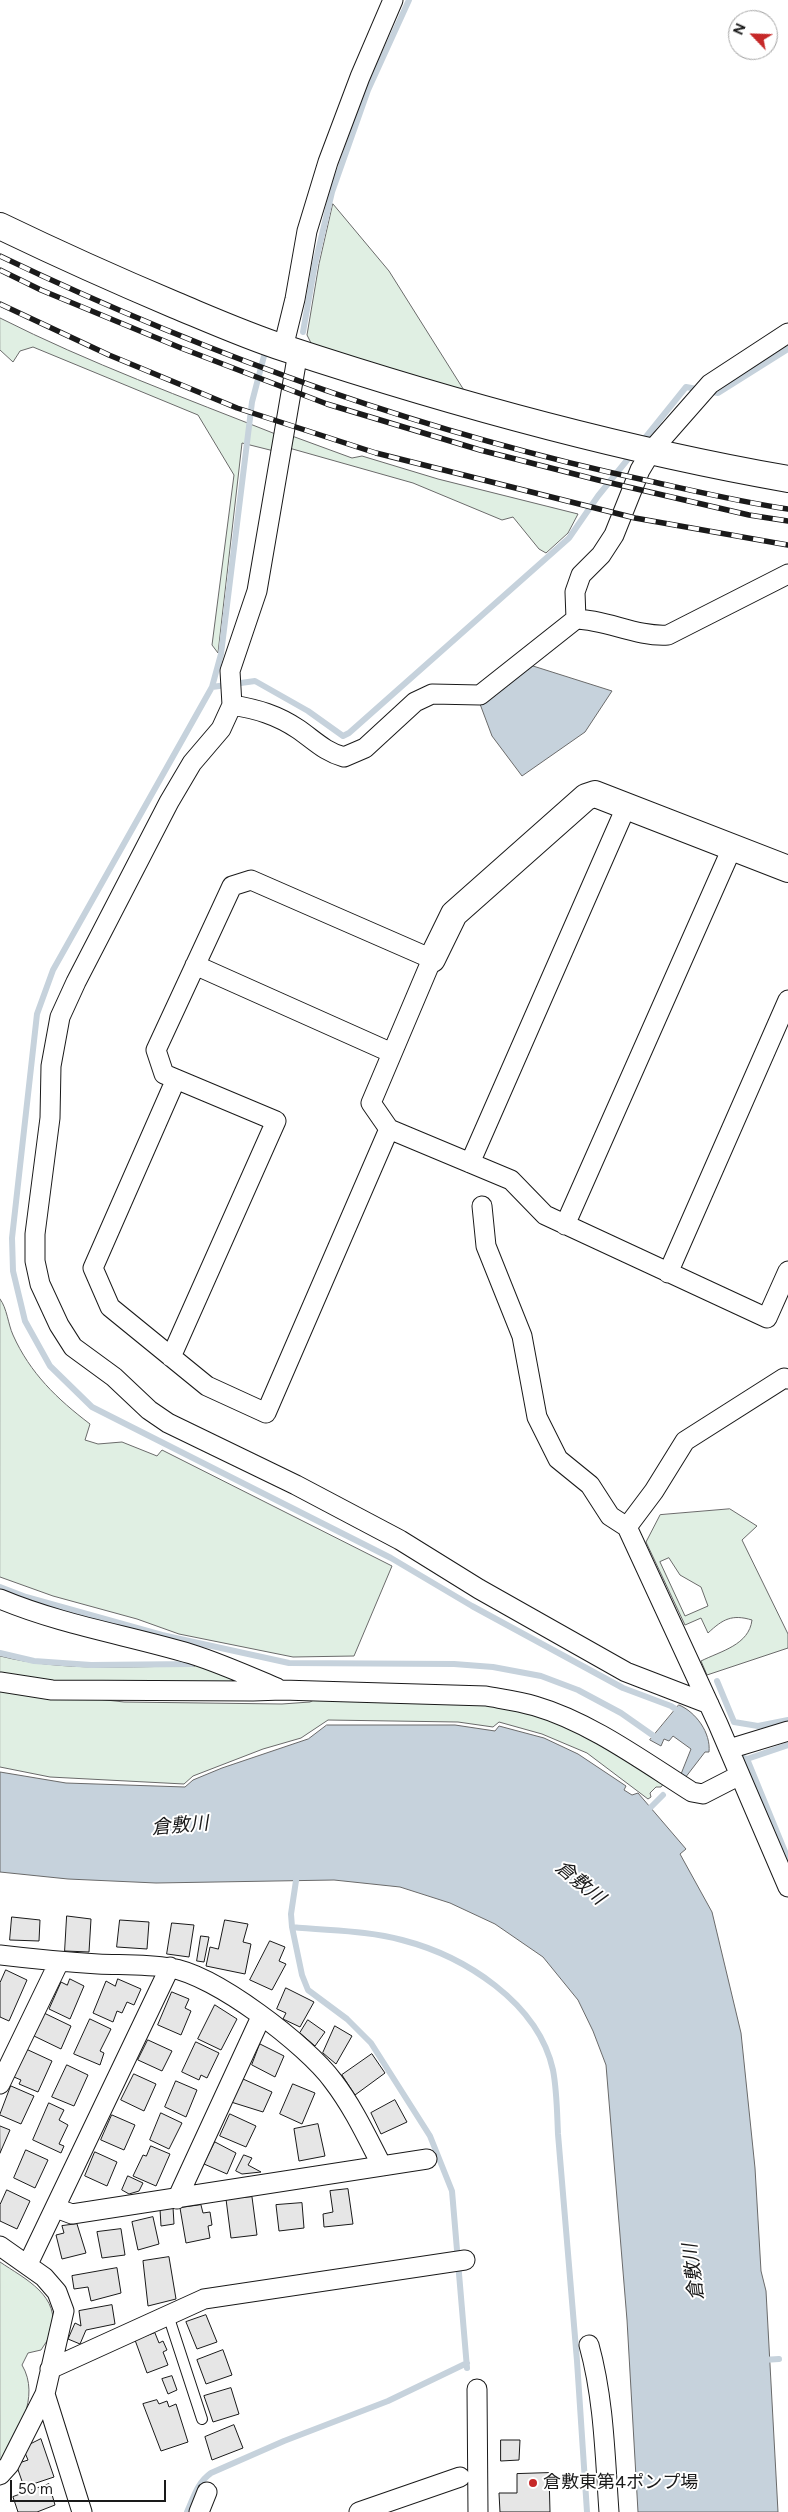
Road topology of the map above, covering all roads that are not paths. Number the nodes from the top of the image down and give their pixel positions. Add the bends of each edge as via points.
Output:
1 (393, 0) edge
2 (0, 226) edge
3 (788, 333) edge
4 (290, 350) junction
5 (641, 448) junction
6 (788, 479) edge
7 (788, 574) edge
8 (576, 619) junction
9 (231, 691) junction
10 (627, 805) junction
11 (732, 848) junction
12 (788, 869) edge
13 (432, 959) junction
14 (195, 966) junction
15 (788, 1000) edge
16 (392, 1053) junction
17 (176, 1079) junction
18 (389, 1129) junction
19 (470, 1163) junction
20 (482, 1206) dead end
21 (565, 1224) junction
22 (788, 1271) edge
23 (668, 1272) junction
24 (171, 1357) junction
25 (788, 1379) edge
26 (627, 1527) junction
27 (0, 1599) edge
28 (0, 1682) edge
29 (282, 1690) junction
30 (709, 1704) junction
31 (788, 1731) edge
32 (729, 1749) junction
33 (740, 1775) junction
34 (788, 1888) edge
35 (0, 1955) edge
36 (59, 1962) junction
37 (170, 1968) junction
38 (261, 2017) junction
39 (0, 2084) edge
40 (427, 2159) dead end
41 (382, 2166) junction
42 (177, 2199) junction
43 (56, 2208) junction
44 (0, 2246) edge
45 (461, 2260) dead end
46 (28, 2264) junction
47 (168, 2315) junction
48 (589, 2345) dead end
49 (50, 2369) junction
50 (477, 2389) dead end
51 (46, 2394) junction
52 (202, 2419) dead end
53 (0, 2475) edge
54 (460, 2477) dead end
55 (207, 2492) dead end
56 (82, 2512) edge
57 (199, 2512) edge
58 (359, 2512) edge
59 (478, 2512) edge
60 (609, 2512) edge

1 - 4 street via 328,162 307,231
2 - 4 street via 77,263
3 - 5 street via 710,384
4 - 5 street via 463,404
4 - 9 street via 257,591 230,671
5 - 6 street
5 - 8 street via 640,470 614,535 582,575 575,592
7 - 8 street via 668,635 651,636 593,620
8 - 9 street via 480,694 432,694 415,702 365,748 344,757 328,752 297,728
9 - 30 street via 221,729 192,763 169,802 60,1017 51,1066 50,1118 35,1234 35,1261 48,1305 73,1347 168,1423 400,1540 478,1589 626,1672
10 - 11 street
10 - 13 street via 595,794 586,797 454,914
10 - 19 street
11 - 12 street
11 - 21 street
13 - 14 street via 251,880 232,886
13 - 16 street
14 - 16 street
14 - 17 street via 156,1050 164,1074
15 - 23 street
16 - 18 street via 371,1103
17 - 24 street via 93,1268 110,1307
17 - 24 street via 276,1121
18 - 19 street
18 - 24 street via 266,1413 206,1386
19 - 21 street via 511,1180 545,1215
20 - 26 street via 486,1246 522,1336 537,1417 558,1459 590,1485 610,1516
21 - 23 street
22 - 23 street via 767,1318
25 - 26 street via 784,1378 685,1441
26 - 30 street
27 - 29 street via 80,1626 194,1655
28 - 29 street via 52,1690
29 - 33 street via 455,1694 513,1700 551,1712 604,1737 692,1792 703,1794
30 - 32 street
31 - 32 street
32 - 33 street
33 - 34 street
35 - 36 street
36 - 37 street
36 - 39 street
37 - 38 street via 203,1978
37 - 43 street
38 - 41 street via 309,2054 333,2080
38 - 42 street
40 - 41 street
41 - 42 street
42 - 43 street via 72,2214
43 - 46 street
44 - 46 street
45 - 47 street via 204,2299
46 - 49 street via 57,2292 64,2311
47 - 49 street
47 - 52 lane
48 - 60 street via 604,2428
49 - 51 street
50 - 59 street
51 - 53 street
51 - 56 street
54 - 58 street
55 - 57 street

